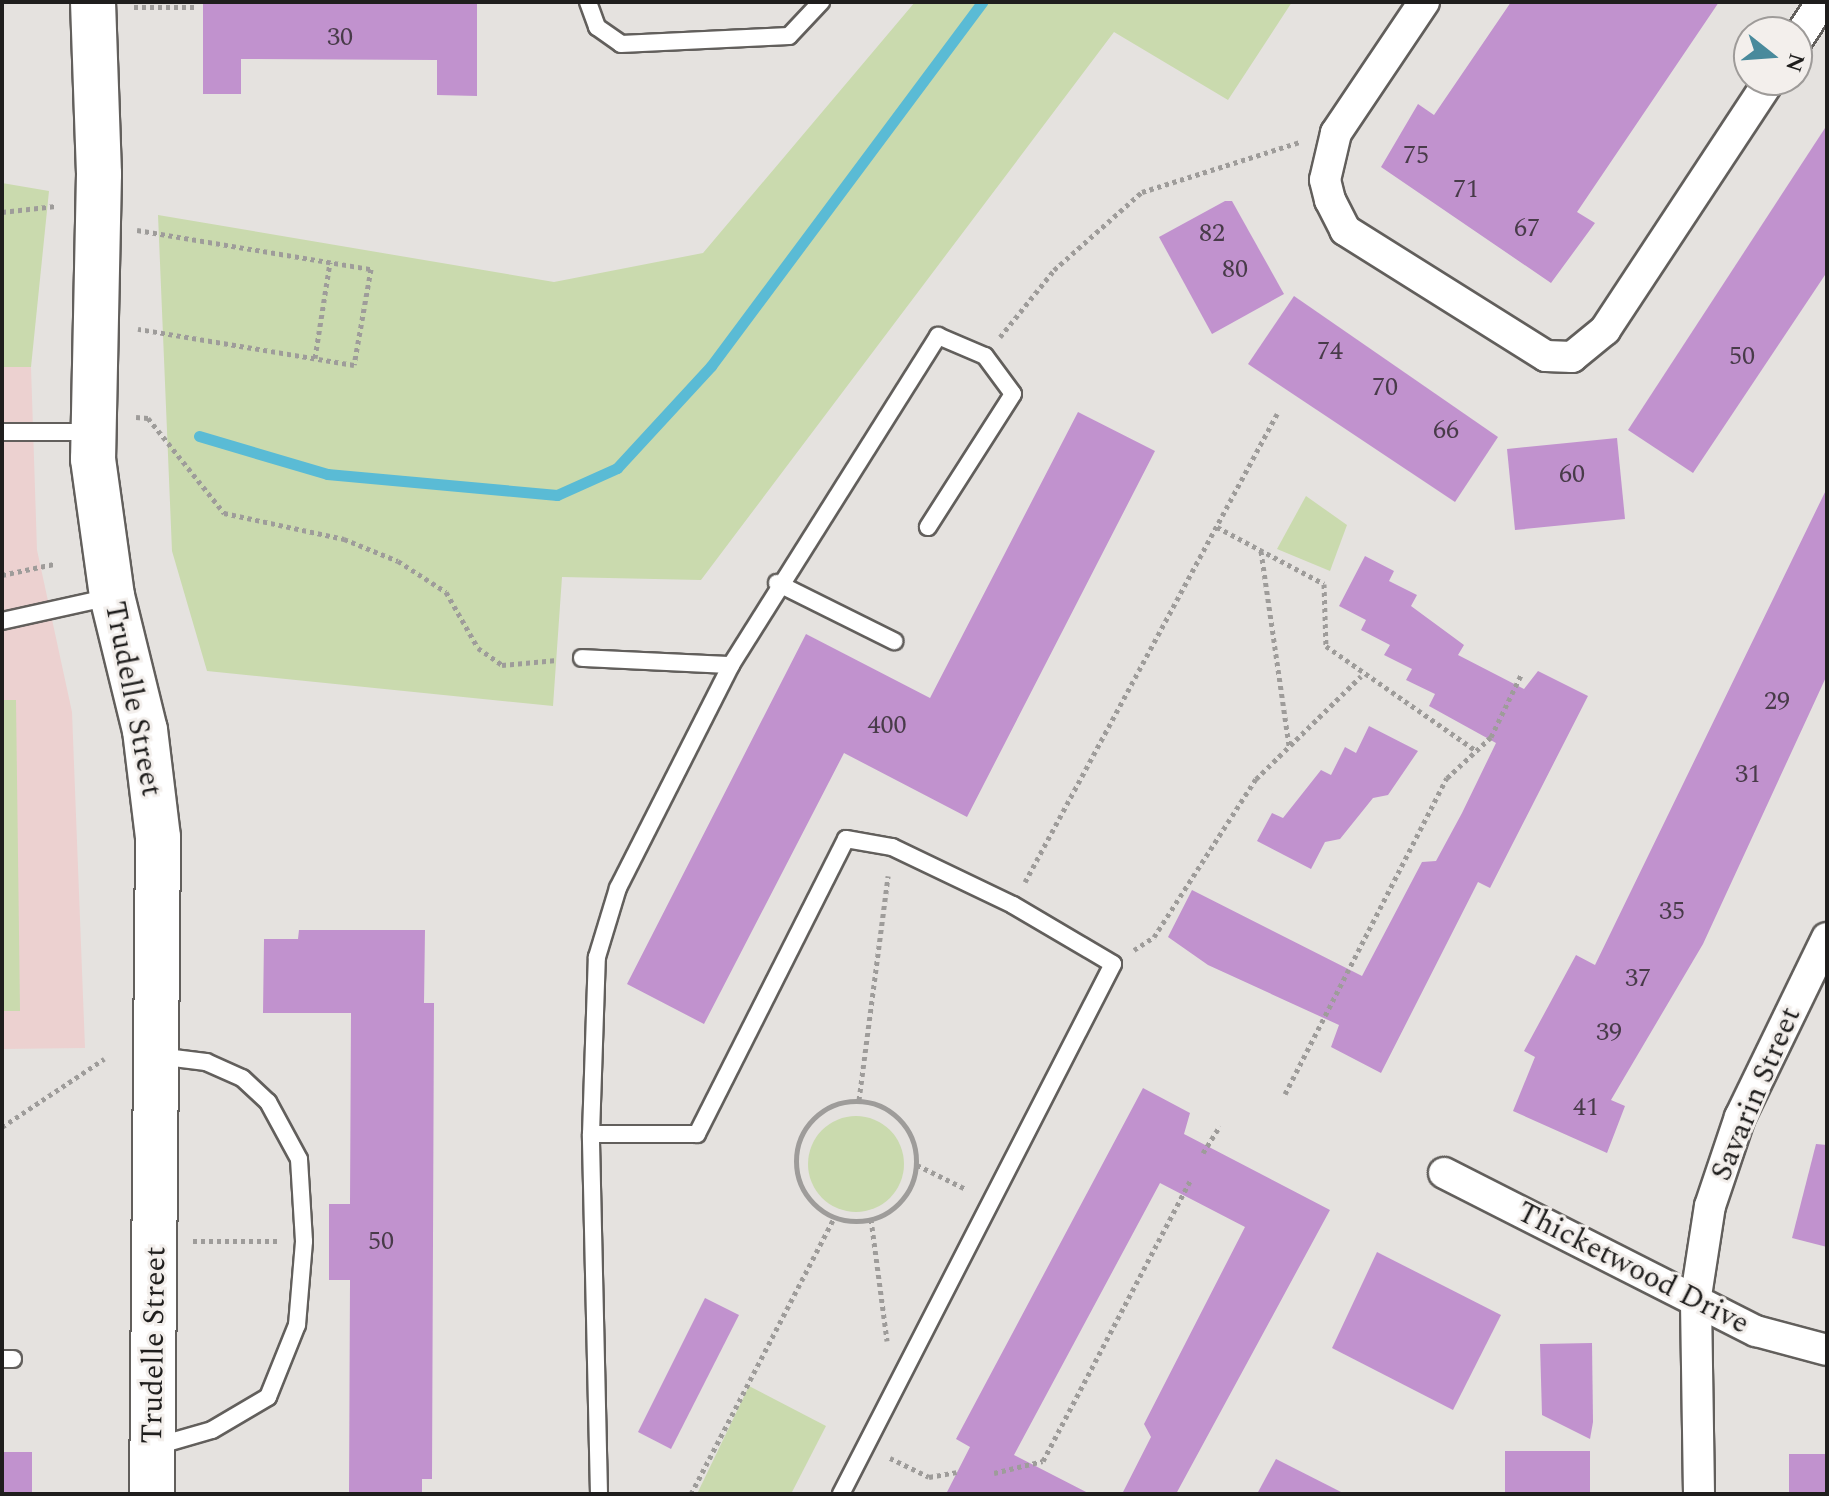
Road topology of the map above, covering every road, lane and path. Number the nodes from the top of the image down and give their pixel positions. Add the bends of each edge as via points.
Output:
1 (588, 2) edge
2 (821, 2) edge
3 (1424, 2) edge
4 (93, 4) edge
5 (196, 7) dead end
6 (1759, 96) edge
7 (1336, 133) junction
8 (2, 212) edge
9 (97, 216) junction
10 (330, 262) junction
11 (93, 322) junction
12 (985, 356) junction
13 (315, 358) junction
14 (1277, 414) dead end
15 (92, 422) junction
16 (2, 432) edge
17 (928, 527) dead end
18 (1217, 527) junction
19 (1261, 551) junction
20 (54, 564) dead end
21 (2, 575) edge
22 (777, 583) junction
23 (112, 596) junction
24 (2, 621) edge
25 (894, 641) dead end
26 (582, 658) joint
27 (731, 665) junction
28 (1522, 673) dead end
29 (1361, 676) junction
30 (1289, 747) junction
31 (1475, 750) junction
32 (892, 847) junction
33 (1013, 905) junction
34 (1827, 938) edge
35 (1113, 964) junction
36 (157, 1056) junction
37 (104, 1059) dead end
38 (1285, 1094) dead end
39 (859, 1100) junction
40 (1220, 1126) dead end
41 (2, 1127) edge
42 (591, 1134) junction
43 (1203, 1153) dead end
44 (917, 1165) junction
45 (1444, 1173) dead end
46 (1190, 1181) dead end
47 (991, 1201) junction
48 (834, 1218) junction
49 (871, 1219) junction
50 (207, 1241) dead end
51 (304, 1241) junction
52 (1696, 1296) junction
53 (1827, 1350) edge
54 (893, 1391) junction
55 (152, 1447) junction
56 (890, 1457) dead end
57 (957, 1472) dead end
58 (994, 1473) dead end
59 (152, 1494) edge
60 (599, 1494) edge
61 (691, 1494) edge
62 (841, 1494) edge
63 (1699, 1494) edge

1 - 2 lane via 597,27 621,44 789,36
3 - 7 street
4 - 5 path
4 - 9 street, Trudelle Street
6 - 7 street via 1605,330 1565,358 1536,351 1345,230 1325,180
7 - 12 path via 1142,192 1054,270
8 - 9 path
9 - 10 path
9 - 11 street, Trudelle Street
10 - 13 path
10 - 13 path via 371,269 354,365
11 - 13 path
11 - 15 street, Trudelle Street
12 - 17 lane via 1013,394
12 - 22 lane via 938,336
14 - 18 path
15 - 16 lane
15 - 23 street, Trudelle Street
15 - 26 path via 148,418 224,513 344,539 398,561 446,592 478,648 502,665
18 - 19 path
18 - 33 path
19 - 29 path via 1324,584 1326,646
19 - 30 path
20 - 21 path
22 - 25 lane
22 - 27 lane
23 - 24 lane
23 - 36 street, Trudelle Street via 145,730 158,837
26 - 27 lane
27 - 42 lane via 618,888 597,957
28 - 31 path via 1491,737
29 - 30 path
29 - 31 path
30 - 35 path via 1256,779 1154,937
31 - 38 path via 1447,778
32 - 33 lane
32 - 39 path
32 - 42 lane via 846,839 697,1134
33 - 35 lane
34 - 52 street, Savarin Street via 1740,1117 1710,1206
35 - 47 lane
36 - 51 lane via 206,1062 242,1078 268,1102 299,1159
36 - 55 street, Trudelle Street
37 - 41 path
39 - 44 path via 894,1113 914,1144
39 - 48 path via 820,1112 797,1147 802,1188
40 - 43 path
42 - 60 lane
44 - 47 path
44 - 49 path via 904,1198
45 - 52 street, Thicketwood Drive
46 - 58 path via 1043,1461
47 - 54 lane
48 - 49 path
48 - 61 path
49 - 54 path
50 - 51 path
51 - 55 lane via 297,1325 268,1397 212,1430
52 - 53 street, Thicketwood Drive via 1756,1331
52 - 63 street, Savarin Street
54 - 62 lane
55 - 59 street, Trudelle Street
56 - 57 path via 929,1477

